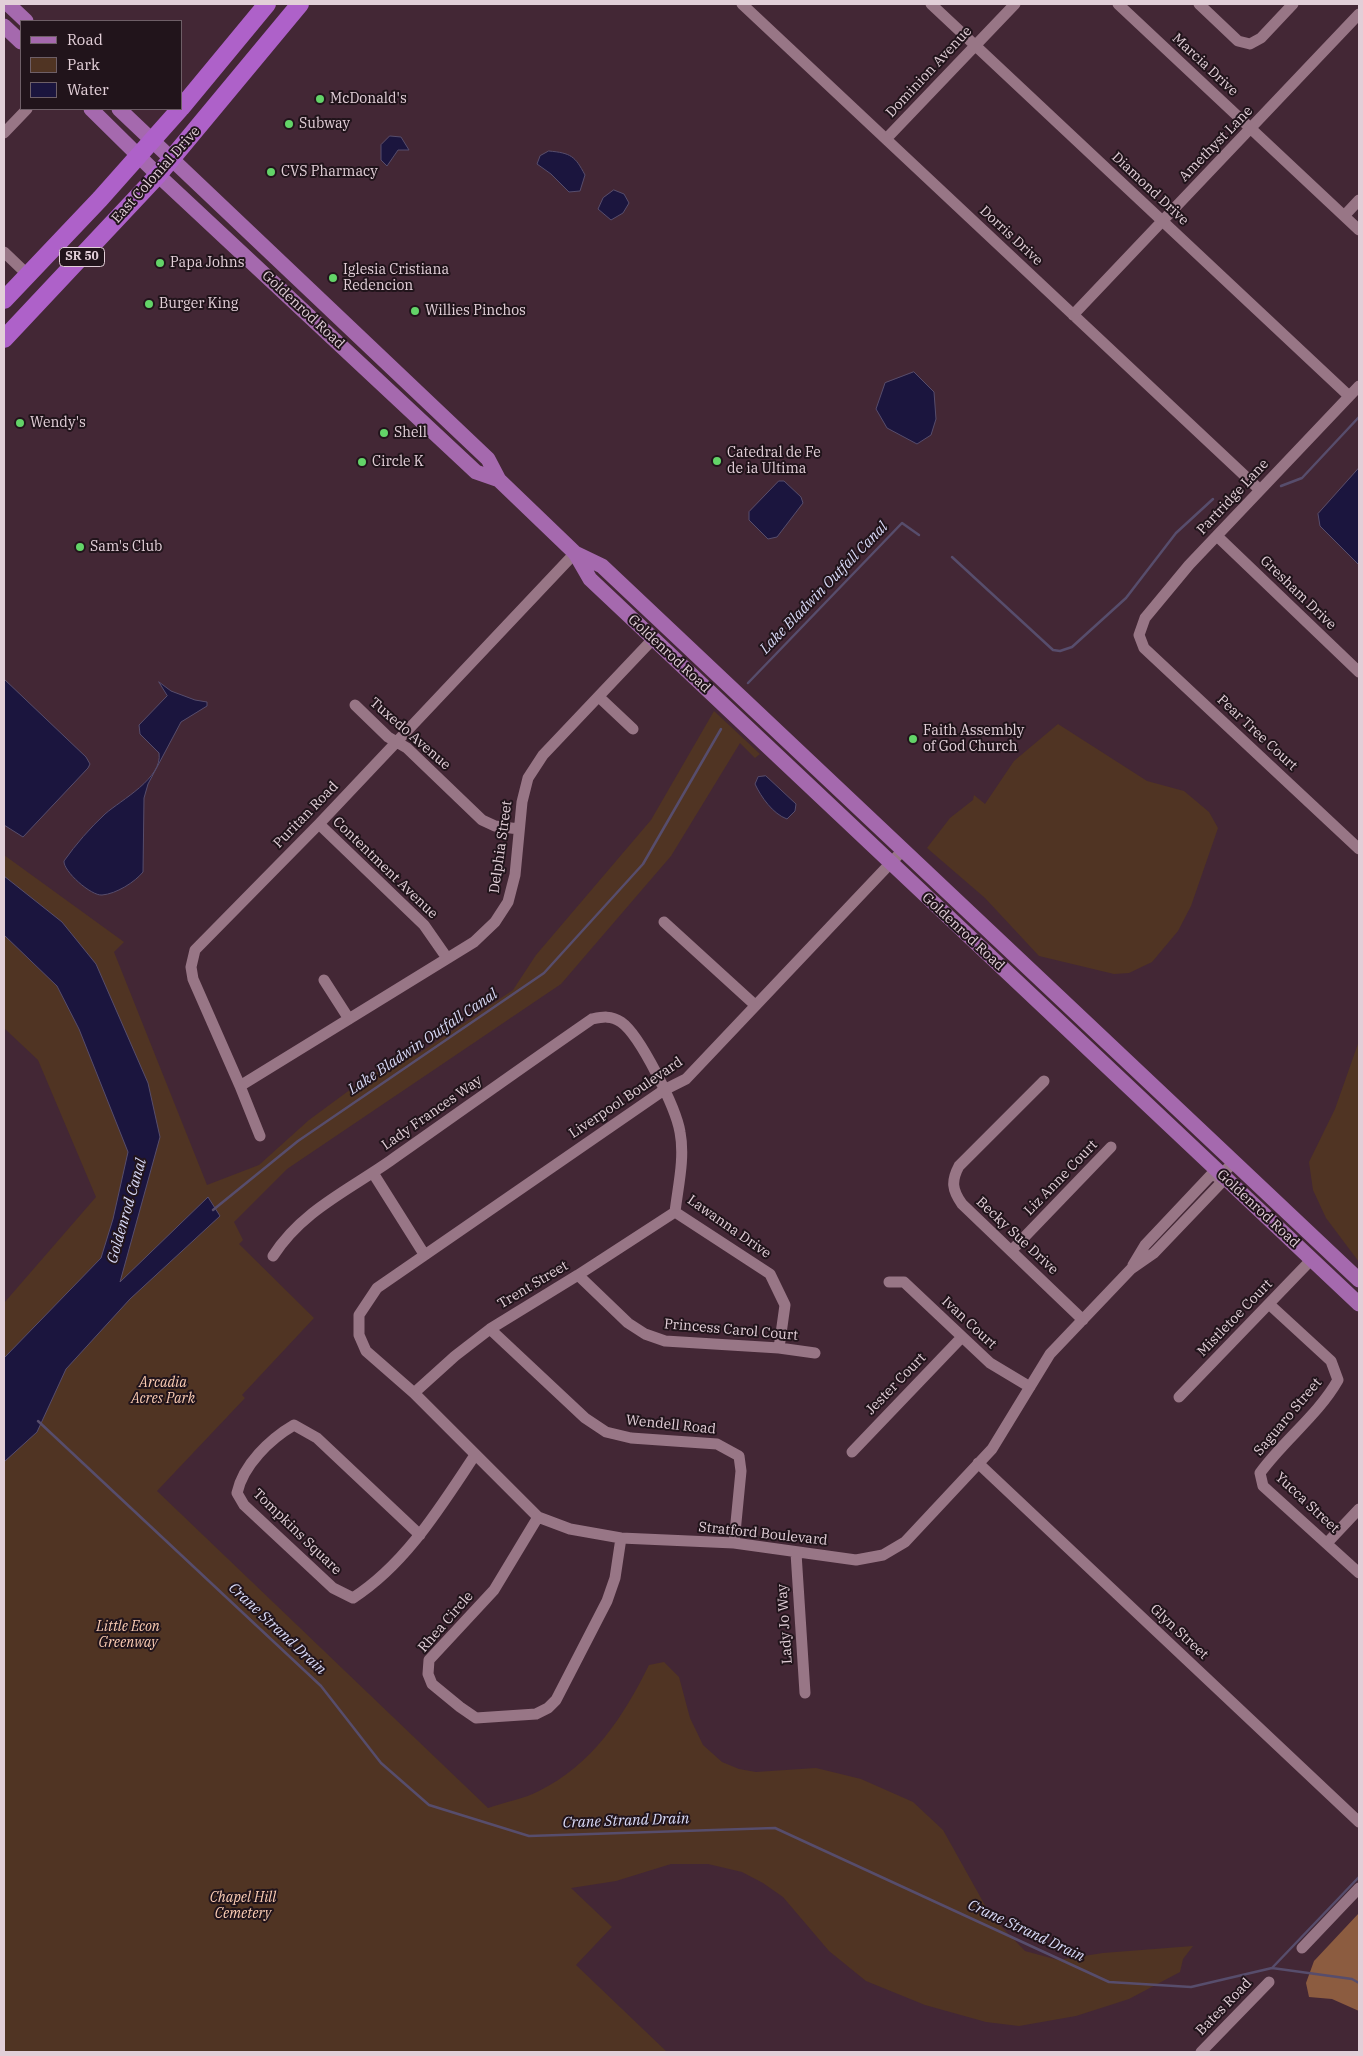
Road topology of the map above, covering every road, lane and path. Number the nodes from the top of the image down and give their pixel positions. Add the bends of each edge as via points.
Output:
1 (8, 4) edge
2 (267, 4) edge
3 (300, 4) edge
4 (742, 4) edge
5 (931, 4) edge
6 (1015, 4) edge
7 (1118, 4) edge
8 (1199, 4) edge
9 (1293, 4) edge
10 (1359, 14) edge
11 (25, 20) edge
12 (4, 26) edge
13 (20, 41) edge
14 (976, 45) junction
15 (182, 107) edge
16 (26, 110) edge
17 (92, 110) edge
18 (120, 110) edge
19 (179, 110) edge
20 (1251, 129) junction
21 (4, 133) edge
22 (886, 139) junction
23 (153, 141) junction
24 (140, 157) junction
25 (172, 159) junction
26 (158, 175) junction
27 (1359, 200) edge
28 (1344, 216) junction
29 (1162, 222) junction
30 (1359, 230) edge
31 (4, 252) edge
32 (28, 275) junction
33 (4, 300) edge
34 (1073, 315) junction
35 (4, 339) edge
36 (377, 354) junction
37 (364, 367) junction
38 (1359, 386) edge
39 (1349, 396) junction
40 (499, 480) junction
41 (1260, 490) junction
42 (1216, 536) junction
43 (575, 553) junction
44 (1138, 635) joint
45 (653, 639) junction
46 (1359, 672) edge
47 (599, 697) junction
48 (355, 705) dead end
49 (743, 724) junction
50 (633, 729) dead end
51 (786, 740) junction
52 (396, 742) junction
53 (319, 824) junction
54 (519, 829) junction
55 (1359, 849) edge
56 (903, 850) junction
57 (890, 864) junction
58 (664, 922) dead end
59 (447, 958) junction
60 (324, 980) dead end
61 (755, 1005) junction
62 (349, 1019) junction
63 (621, 1022) joint
64 (1044, 1081) dead end
65 (240, 1086) junction
66 (664, 1090) junction
67 (260, 1136) dead end
68 (1111, 1146) dead end
69 (1234, 1162) junction
70 (373, 1173) junction
71 (1220, 1176) junction
72 (675, 1212) junction
73 (1011, 1251) junction
74 (424, 1254) junction
75 (273, 1256) dead end
76 (1312, 1259) junction
77 (578, 1275) junction
78 (1359, 1280) edge
79 (889, 1282) dead end
80 (1359, 1291) edge
81 (1269, 1304) junction
82 (1359, 1304) edge
83 (359, 1314) joint
84 (1083, 1320) junction
85 (490, 1329) junction
86 (962, 1338) junction
87 (779, 1348) junction
88 (816, 1354) dead end
89 (1030, 1388) junction
90 (414, 1393) junction
91 (1179, 1397) dead end
92 (852, 1452) dead end
93 (475, 1455) junction
94 (978, 1463) junction
95 (1260, 1473) joint
96 (1359, 1509) edge
97 (538, 1517) junction
98 (420, 1535) junction
99 (621, 1538) junction
100 (734, 1543) junction
101 (1327, 1543) junction
102 (796, 1553) junction
103 (1359, 1573) edge
104 (805, 1692) dead end
105 (1359, 1822) edge
106 (1359, 1888) edge
107 (1302, 1948) dead end
108 (1269, 1982) dead end
109 (1201, 2052) edge

1 - 11 main road
2 - 15 highway, East Colonial Drive / SR 50
3 - 25 highway, East Colonial Drive / SR 50
4 - 22 street, Dorris Drive
5 - 14 street, Diamond Drive
6 - 14 street, Dominion Avenue
7 - 20 street, Marcia Drive
8 - 9 street via 1238,41 1250,44
10 - 20 street, Amethyst Lane
12 - 13 main road
14 - 22 street, Dominion Avenue
14 - 29 street, Diamond Drive
16 - 21 street
17 - 24 main road, Goldenrod Road
18 - 23 main road, Goldenrod Road
19 - 23 highway, East Colonial Drive / SR 50
20 - 28 street, Marcia Drive
20 - 29 street, Amethyst Lane
22 - 34 street, Dorris Drive
23 - 24 highway, East Colonial Drive / SR 50
23 - 25 main road, Goldenrod Road
24 - 26 main road, Goldenrod Road
24 - 32 highway, East Colonial Drive / SR 50
25 - 26 highway, East Colonial Drive / SR 50
25 - 36 main road, Goldenrod Road
26 - 35 highway, East Colonial Drive / SR 50
26 - 37 main road, Goldenrod Road
27 - 28 street
28 - 30 street, Marcia Drive
29 - 34 street, Amethyst Lane
29 - 39 street, Diamond Drive
31 - 32 street
32 - 33 highway, East Colonial Drive / SR 50
34 - 41 street, Dorris Drive
36 - 37 street
36 - 40 main road, Goldenrod Road via 488,459
37 - 40 main road, Goldenrod Road via 476,472
38 - 39 street, Partridge Lane
39 - 41 street, Partridge Lane
40 - 43 main road, Goldenrod Road
41 - 42 street, Partridge Lane
42 - 44 street, Partridge Lane via 1145,618
42 - 46 street, Gresham Drive
43 - 45 main road, Goldenrod Road via 590,579
43 - 51 main road, Goldenrod Road via 602,566
43 - 52 street, Puritan Road
44 - 55 street, Pear Tree Court via 1144,648
45 - 47 street, Delphia Street
45 - 49 main road, Goldenrod Road
47 - 50 street
47 - 54 street, Delphia Street via 543,755 528,778
48 - 52 street, Tuxedo Avenue
49 - 51 main road via 773,740
49 - 57 main road, Goldenrod Road
51 - 56 main road, Goldenrod Road
52 - 53 street, Puritan Road
52 - 54 street, Tuxedo Avenue via 407,748 482,820 495,826
53 - 59 street, Contentment Avenue via 424,925
53 - 65 street, Puritan Road via 195,950 191,967 193,980
54 - 59 street, Delphia Street via 515,875 508,902 481,936
56 - 57 street, Liverpool Boulevard
56 - 69 main road, Goldenrod Road
57 - 61 street, Liverpool Boulevard
57 - 71 main road, Goldenrod Road
58 - 61 street
59 - 62 street, Delphia Street
60 - 62 street
61 - 66 street, Liverpool Boulevard via 686,1079
62 - 65 street, Delphia Street
63 - 66 street, Lawanna Drive via 636,1037
63 - 70 street, Lady Frances Way via 608,1016 592,1019
64 - 73 street, Becky Sue Drive via 959,1166 953,1176 953,1192 962,1204
65 - 67 street, Puritan Road
66 - 72 street, Lawanna Drive via 680,1131 682,1151
66 - 74 street, Liverpool Boulevard
68 - 73 street, Liz Anne Court
69 - 71 street, Stratford Boulevard
69 - 78 main road, Goldenrod Road
70 - 74 street
70 - 75 street, Lady Frances Way via 322,1204 281,1243
71 - 76 main road, Goldenrod Road
71 - 84 street, Stratford Boulevard via 1220,1184
72 - 77 street, Trent Street
72 - 87 street, Lawanna Drive via 770,1274 786,1305
73 - 84 street, Becky Sue Drive
74 - 83 street, Liverpool Boulevard via 377,1288
76 - 80 main road via 1330,1264
76 - 81 street, Mistletoe Court
76 - 82 main road, Goldenrod Road
77 - 85 street, Trent Street
77 - 87 street, Princess Carol Court via 628,1322 651,1337 664,1341
79 - 86 street, Ivan Court via 904,1282
81 - 91 street, Mistletoe Court
81 - 95 street, Saguaro Street via 1331,1361 1338,1380 1330,1394 1274,1453
83 - 90 street, Stratford Boulevard via 359,1335 366,1351
84 - 89 street, Stratford Boulevard via 1050,1354
85 - 90 street, Trent Street via 454,1356
85 - 100 street, Wendell Road via 585,1418 606,1432 631,1438 717,1444 739,1456 742,1471
86 - 89 street, Ivan Court via 990,1363
86 - 92 street, Jester Court
87 - 88 street, Princess Carol Court
89 - 94 street, Stratford Boulevard via 1002,1435
90 - 93 street, Stratford Boulevard
93 - 97 street, Stratford Boulevard
93 - 98 street, Tompkins Square
94 - 102 street, Stratford Boulevard via 905,1542 883,1555 856,1560
94 - 105 street, Glyn Street
95 - 101 street, Yucca Street via 1263,1486
96 - 101 street
97 - 99 street, Stratford Boulevard via 570,1529
97 - 99 street, Rhea Circle via 494,1590 429,1660 428,1674 432,1684 476,1718 536,1714 556,1700 607,1601 616,1578
98 - 98 street, Tompkins Square via 371,1587 353,1598 333,1588 244,1505 237,1492 240,1481 260,1452 294,1425 317,1438
99 - 100 street, Stratford Boulevard
100 - 102 street, Stratford Boulevard
101 - 103 street, Yucca Street
102 - 104 street, Lady Jo Way
106 - 107 street
108 - 109 street, Bates Road

